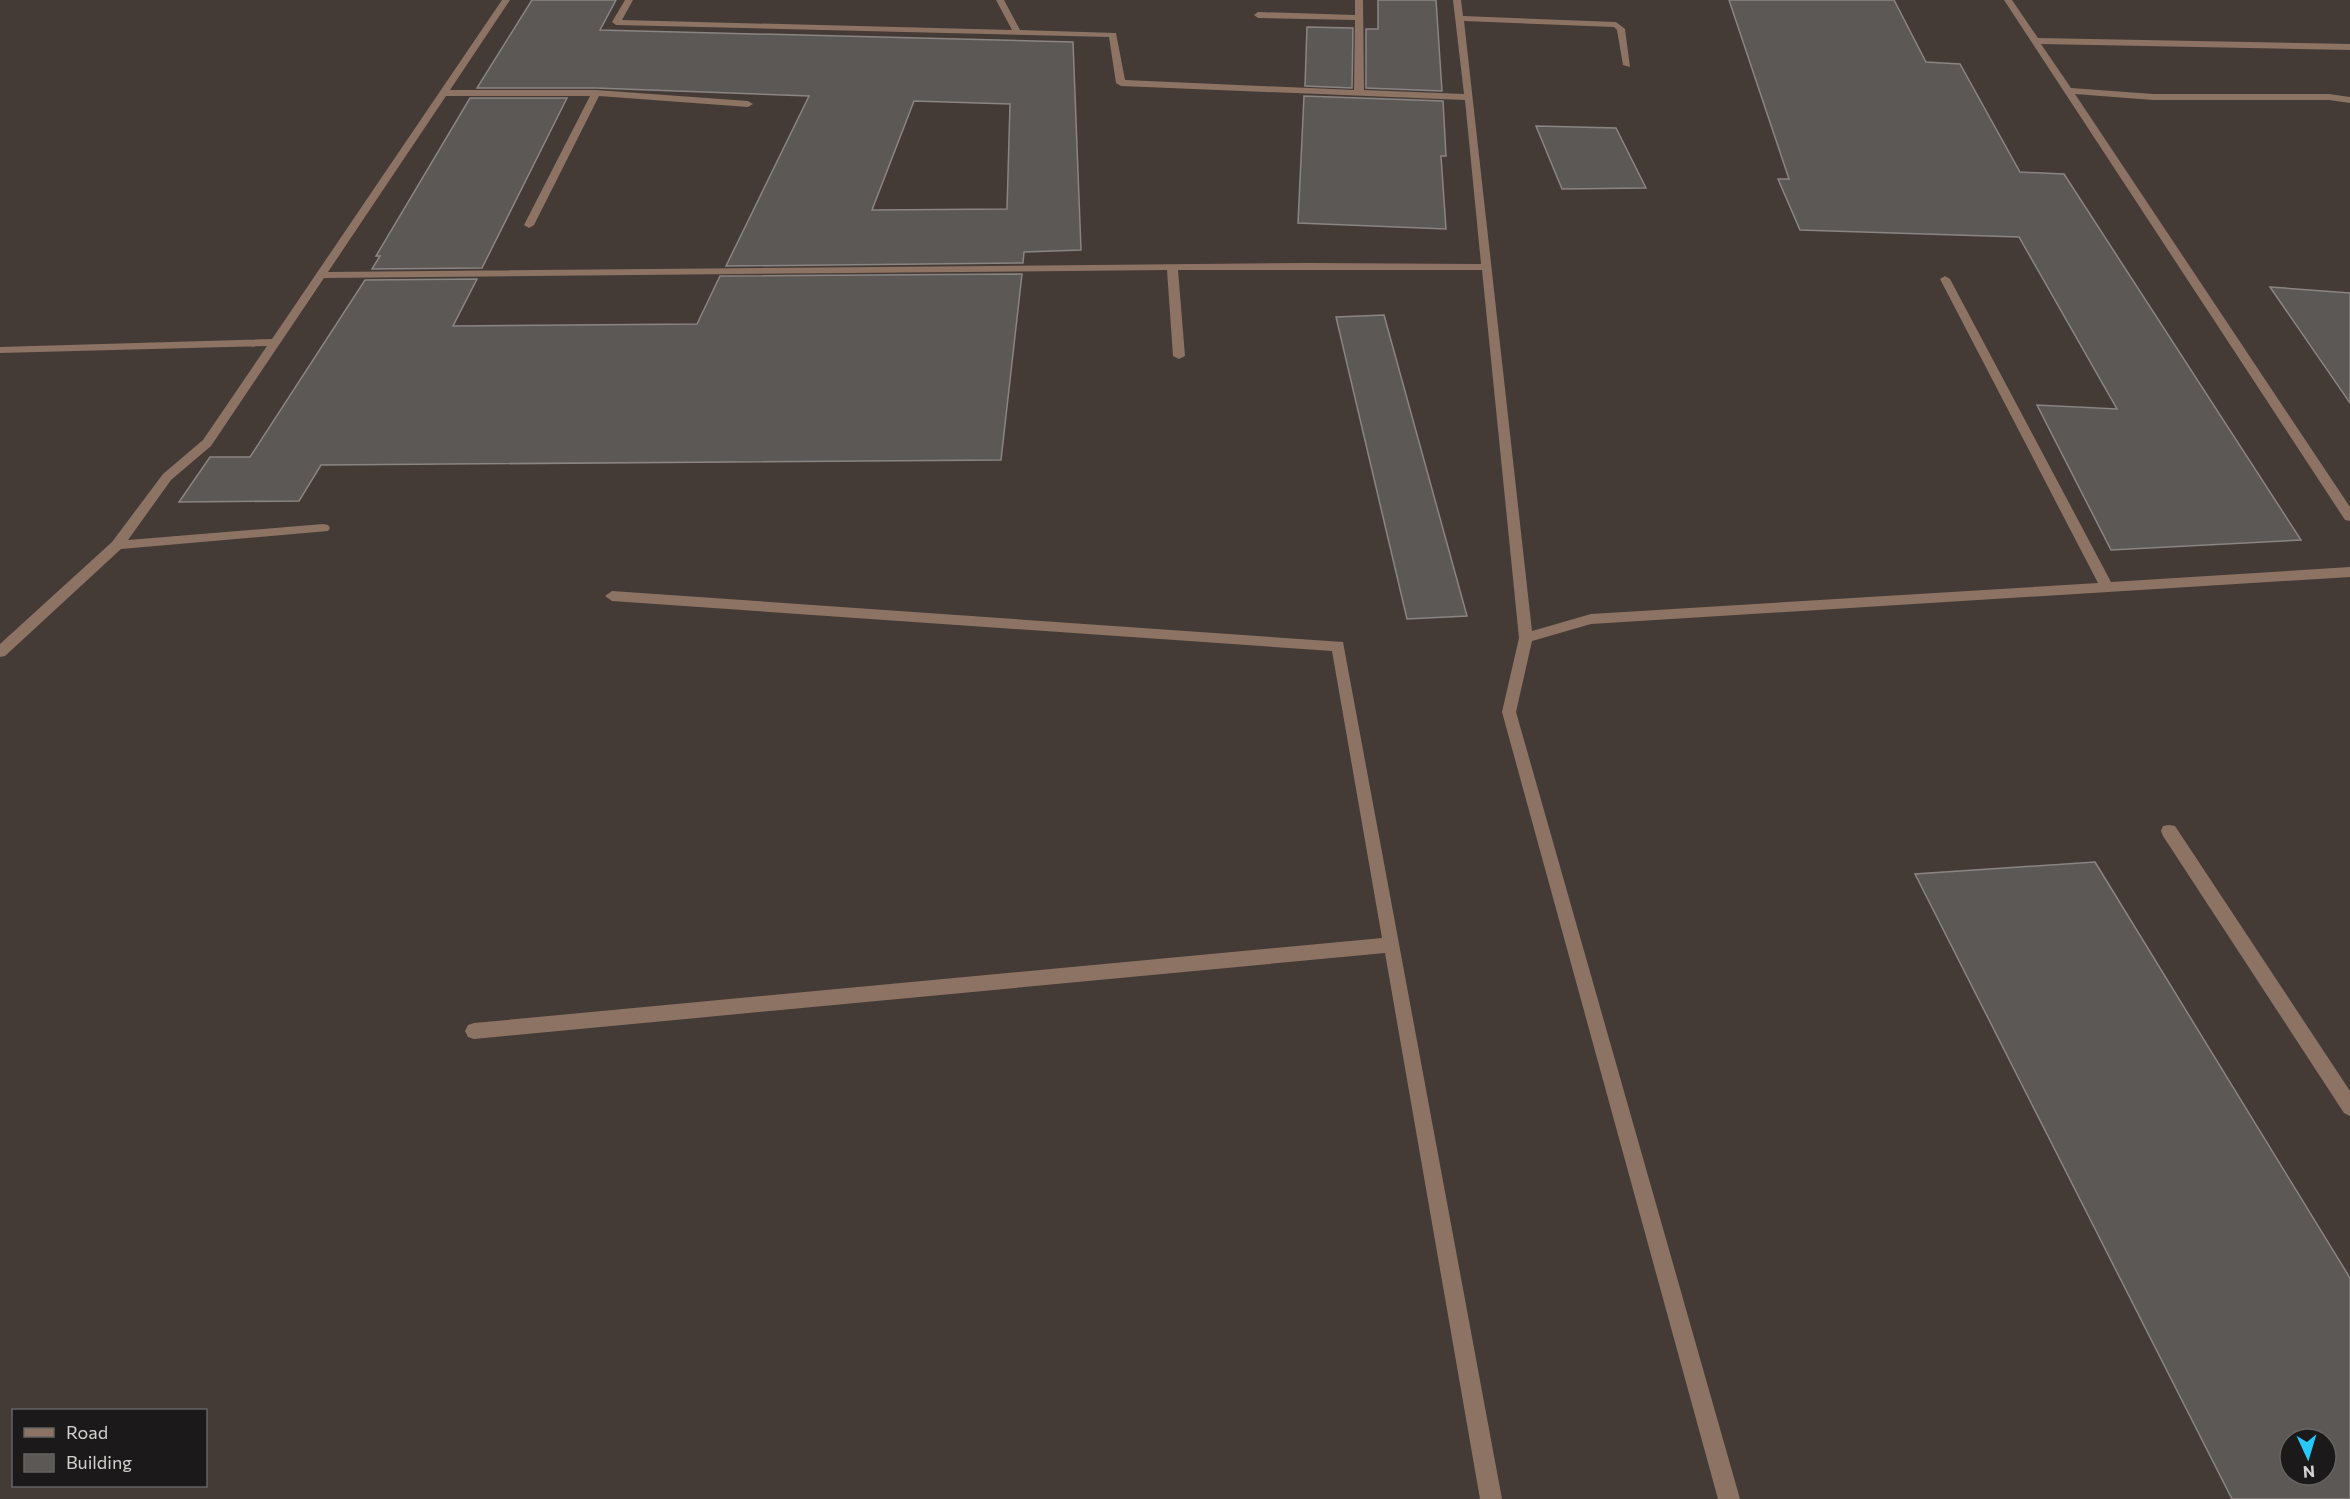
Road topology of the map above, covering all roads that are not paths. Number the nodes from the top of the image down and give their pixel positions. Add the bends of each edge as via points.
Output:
1 (506, 0) edge
2 (628, 0) edge
3 (999, 0) edge
4 (1359, 0) edge
5 (1456, 0) edge
6 (2008, 0) edge
7 (1258, 15) dead end
8 (1359, 18) junction
9 (1459, 18) junction
10 (1017, 32) junction
11 (2035, 41) junction
12 (2350, 47) edge
13 (1627, 65) dead end
14 (2069, 91) junction
15 (443, 93) junction
16 (596, 93) junction
17 (1359, 93) junction
18 (1469, 97) junction
19 (2350, 100) edge
20 (748, 104) dead end
21 (529, 225) dead end
22 (1172, 267) junction
23 (1487, 267) junction
24 (320, 275) junction
25 (1945, 279) dead end
26 (275, 342) junction
27 (0, 350) edge
28 (1179, 356) dead end
29 (2350, 517) edge
30 (323, 528) dead end
31 (117, 545) junction
32 (2350, 572) edge
33 (2107, 587) junction
34 (612, 596) dead end
35 (1526, 638) junction
36 (0, 652) edge
37 (2169, 831) dead end
38 (1391, 945) junction
39 (474, 1032) dead end
40 (2350, 1107) edge
41 (1491, 1499) edge
42 (1729, 1499) edge

1 - 15 street
2 - 10 street via 616,22
3 - 10 street
4 - 8 street
5 - 9 street
6 - 11 street
7 - 8 street
8 - 17 street
9 - 13 street via 1616,25 1621,29
9 - 18 street
10 - 17 street via 1113,35 1121,83
11 - 12 street
11 - 14 street
14 - 19 street via 2153,97
14 - 29 street
15 - 16 street
15 - 24 street
16 - 20 street
16 - 21 street
17 - 18 street
18 - 23 street
22 - 23 street
22 - 24 street
22 - 28 street
23 - 35 street
24 - 26 street
25 - 33 street
26 - 27 street
26 - 31 street via 207,443 167,477
30 - 31 street
31 - 36 street
32 - 33 street
33 - 35 street via 1591,619
34 - 38 street via 1338,646
35 - 42 street via 1509,712
37 - 40 street
38 - 39 street
38 - 41 street

